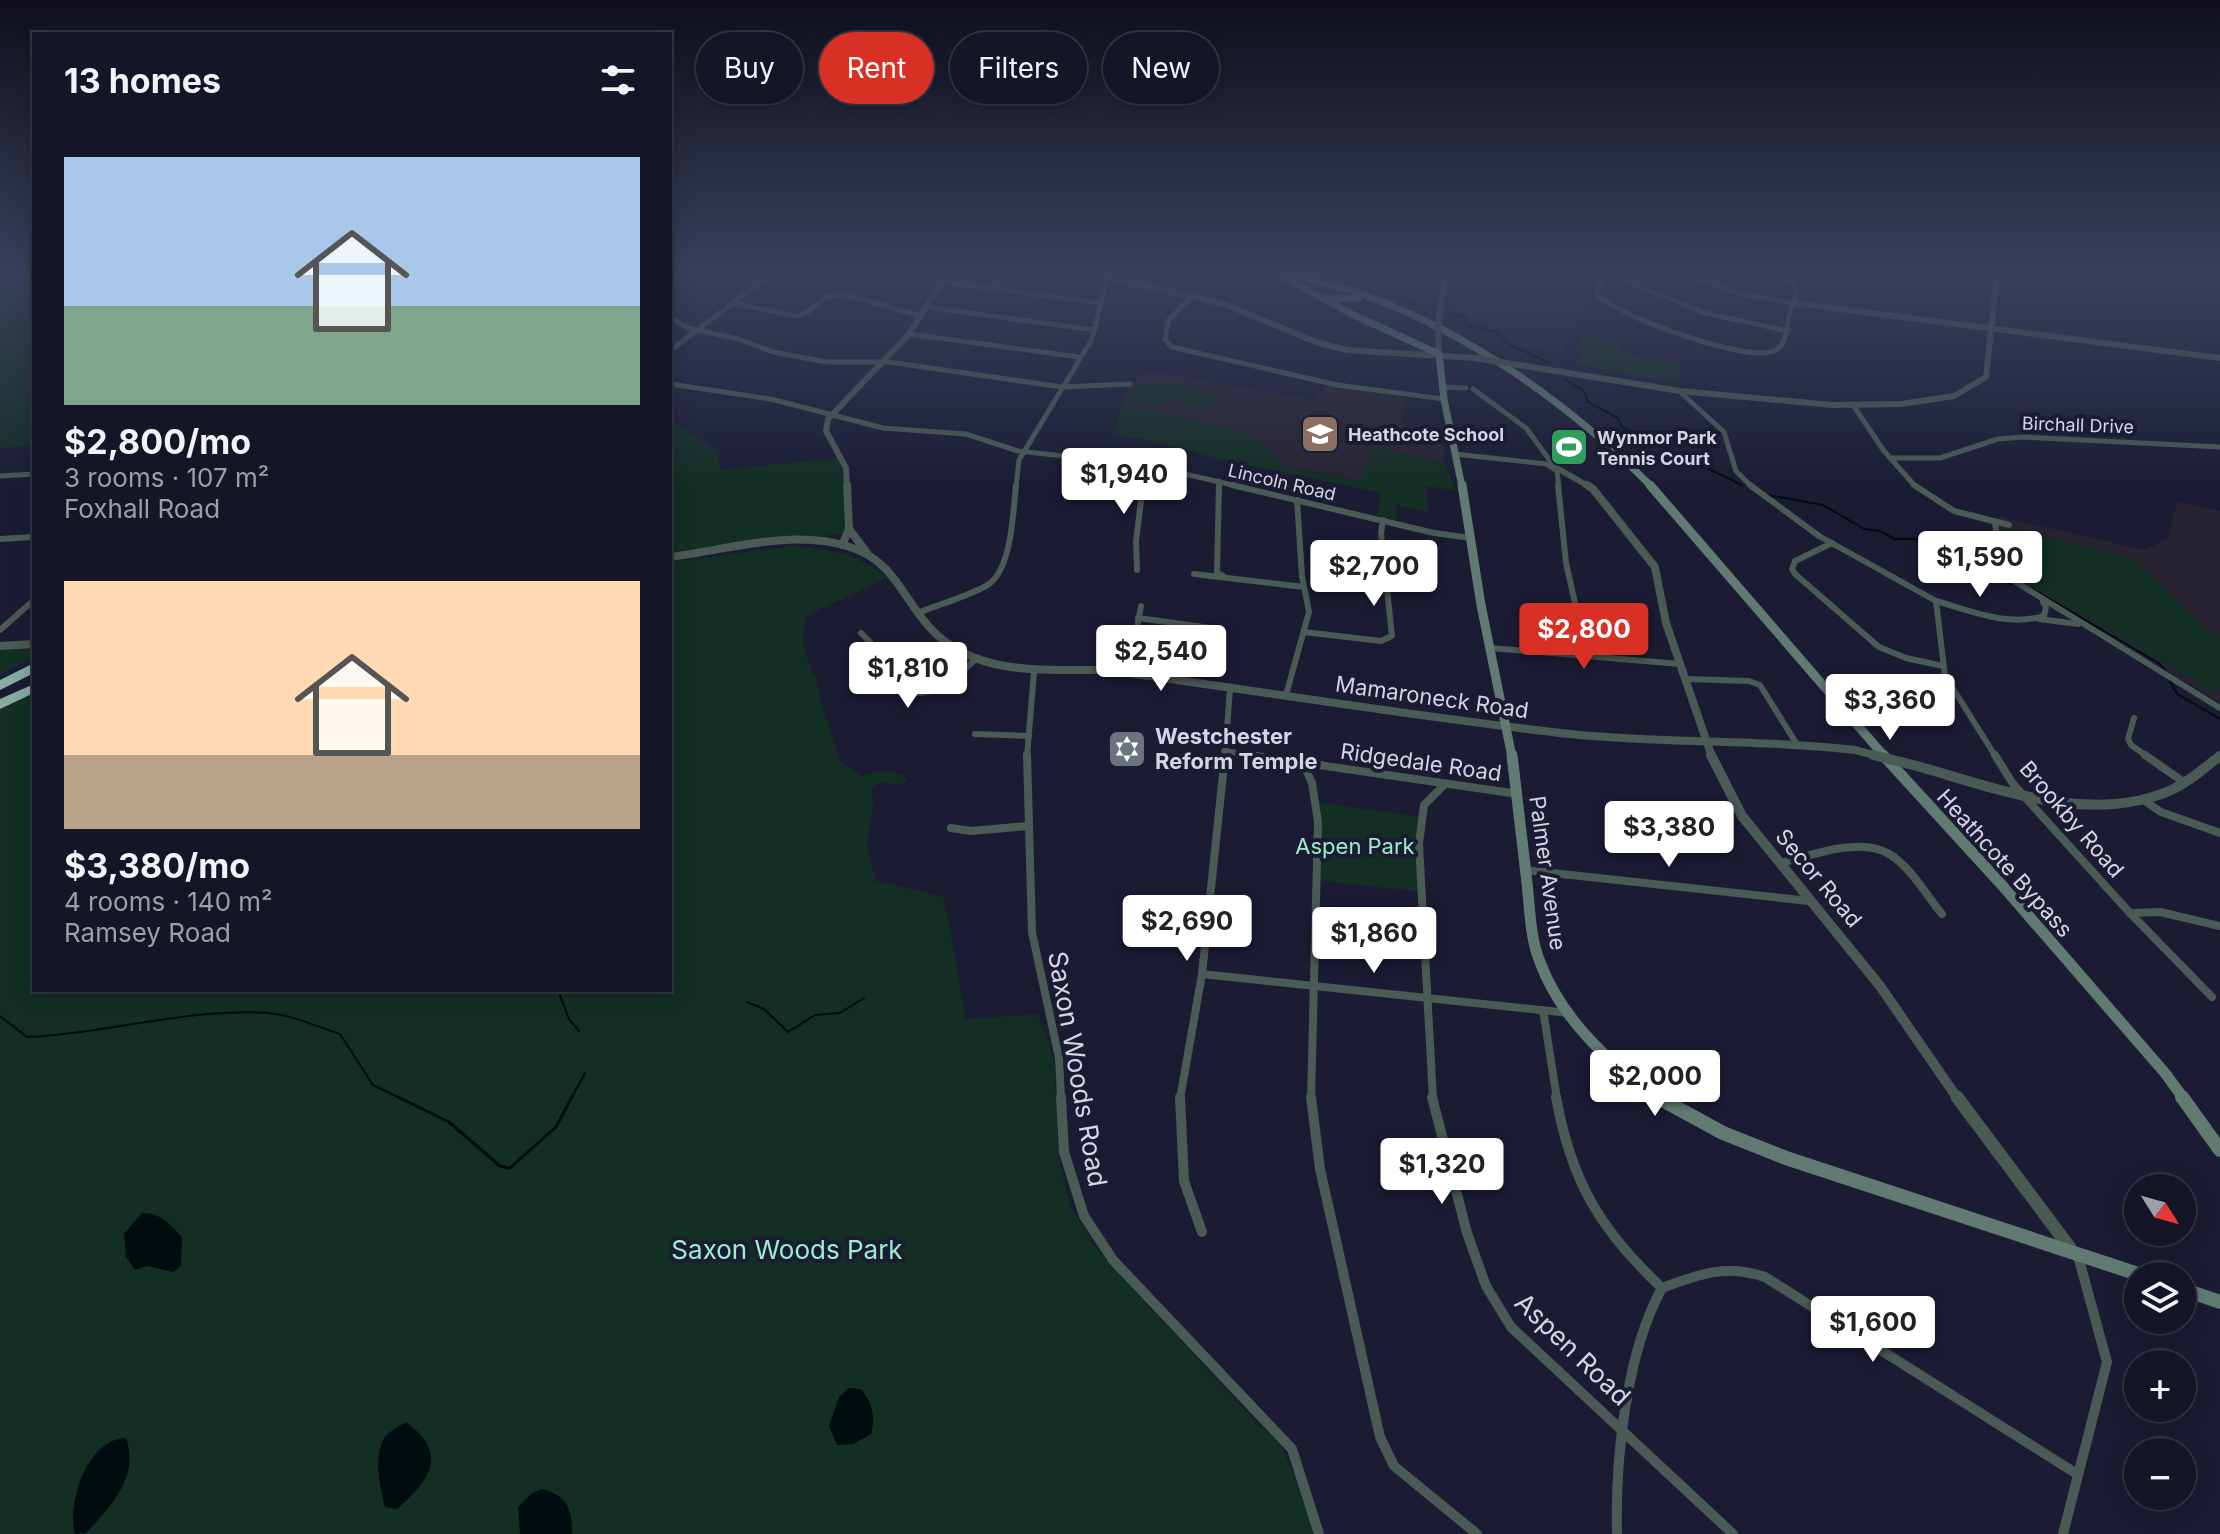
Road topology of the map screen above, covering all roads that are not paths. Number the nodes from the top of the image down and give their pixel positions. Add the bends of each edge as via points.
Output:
1 (760, 347) edge
2 (897, 347) edge
3 (1002, 347) edge
4 (1085, 347) edge
5 (1176, 347) edge
6 (1333, 347) edge
7 (1415, 347) edge
8 (1422, 347) edge
9 (1439, 347) edge
10 (1467, 347) edge
11 (1723, 347) edge
12 (1781, 347) edge
13 (1991, 347) edge
14 (2131, 347) edge
15 (1407, 352) junction
16 (1439, 354) junction
17 (1079, 357) junction
18 (2220, 358) edge
19 (882, 362) junction
20 (672, 384) edge
21 (1130, 384) dead end
22 (1062, 387) junction
23 (1442, 387) junction
24 (1679, 391) junction
25 (1444, 399) junction
26 (1853, 405) junction
27 (830, 415) junction
28 (2220, 447) edge
29 (1022, 451) junction
30 (1455, 454) junction
31 (1890, 458) junction
32 (1146, 465) junction
33 (1555, 467) junction
34 (32, 474) edge
35 (0, 476) edge
36 (1219, 481) junction
37 (1297, 500) junction
38 (1383, 520) junction
39 (1995, 523) junction
40 (2009, 525) dead end
41 (849, 529) junction
42 (32, 537) edge
43 (1471, 538) junction
44 (0, 539) edge
45 (801, 542) junction
46 (1832, 543) junction
47 (842, 545) junction
48 (869, 555) junction
49 (672, 557) edge
50 (1137, 570) dead end
51 (1194, 574) dead end
52 (1223, 576) junction
53 (1304, 587) junction
54 (2035, 596) junction
55 (1936, 601) junction
56 (32, 602) edge
57 (1141, 606) dead end
58 (920, 612) junction
59 (1138, 618) junction
60 (2037, 619) junction
61 (1211, 628) dead end
62 (0, 630) edge
63 (2092, 630) junction
64 (1304, 632) junction
65 (861, 633) dead end
66 (32, 644) edge
67 (0, 646) edge
68 (1490, 648) junction
69 (1587, 656) junction
70 (977, 658) junction
71 (1680, 664) junction
72 (32, 665) edge
73 (32, 665) edge
74 (1943, 666) junction
75 (1034, 671) junction
76 (1129, 673) junction
77 (1686, 679) junction
78 (0, 682) edge
79 (1230, 688) junction
80 (32, 689) edge
81 (1286, 695) junction
82 (0, 704) edge
83 (2220, 708) edge
84 (2134, 718) dead end
85 (1508, 726) junction
86 (975, 734) dead end
87 (1029, 736) junction
88 (1708, 743) junction
89 (1796, 743) junction
90 (1224, 751) junction
91 (2220, 756) edge
92 (1303, 763) junction
93 (2185, 783) junction
94 (1445, 784) junction
95 (2023, 793) junction
96 (1518, 794) junction
97 (2142, 799) junction
98 (1028, 826) junction
99 (951, 828) dead end
100 (2220, 833) edge
101 (1778, 863) junction
102 (1525, 870) junction
103 (1809, 901) junction
104 (2130, 913) junction
105 (1942, 914) dead end
106 (2220, 926) edge
107 (1202, 974) junction
108 (1313, 984) junction
109 (2212, 997) dead end
110 (1428, 998) junction
111 (1543, 1010) junction
112 (1569, 1013) junction
113 (2220, 1150) edge
114 (1202, 1232) dead end
115 (2077, 1254) junction
116 (2124, 1269) edge
117 (1662, 1288) junction
118 (2196, 1294) edge
119 (2220, 1302) edge
120 (1622, 1427) junction
121 (2077, 1474) junction
122 (1319, 1534) edge
123 (1477, 1534) edge
124 (1617, 1534) edge
125 (1733, 1534) edge
126 (2063, 1534) edge

1 - 19 street via 839,363
2 - 19 street
3 - 17 street
4 - 17 street
5 - 25 street via 1337,385
6 - 15 street
7 - 15 main road
8 - 16 main road
9 - 16 street, Palmer Avenue
10 - 113 main road, Heathcote Bypass via 1592,432 1661,495 2150,1055
11 - 12 street via 1759,354
13 - 26 street via 1989,370 1976,387 1941,399
14 - 18 street
15 - 16 street
16 - 23 main road, Palmer Avenue
16 - 24 street, bridge
17 - 22 street
19 - 22 street
19 - 27 street
20 - 27 street, Lincoln Road
21 - 22 street
22 - 29 street
23 - 25 main road, Palmer Avenue
23 - 33 street, Secor Road via 1470,389 1526,428
24 - 26 street
24 - 46 street via 1725,433 1733,464 1744,480
25 - 30 main road, Palmer Avenue
26 - 31 street
27 - 29 street, Lincoln Road via 883,428 966,434
27 - 41 street via 825,428 846,468
28 - 31 street, Birchall Drive via 2024,437 1998,439 1940,458
29 - 32 street, Lincoln Road
29 - 58 street via 1008,548 992,583
30 - 33 street
30 - 43 main road, Palmer Avenue
31 - 39 street via 1925,496
32 - 36 street, Lincoln Road
32 - 50 street
33 - 69 street via 1566,563
33 - 71 street, Secor Road via 1593,489 1648,555 1657,570
34 - 35 street
36 - 37 street, Lincoln Road
36 - 52 street via 1217,573
37 - 38 street, Lincoln Road
37 - 53 street
38 - 43 street, Lincoln Road
38 - 64 street via 1392,636 1381,641
39 - 40 street
39 - 54 street via 2005,572
41 - 45 street via 833,538
41 - 47 street
41 - 48 street
42 - 44 street
43 - 68 main road, Palmer Avenue
45 - 47 street, Mamaroneck Road
45 - 49 street, Mamaroneck Road
46 - 55 street
46 - 74 street via 1795,561 1795,574 1879,647
47 - 48 street, Mamaroneck Road
48 - 58 street, Mamaroneck Road via 895,575
51 - 52 street
52 - 53 street
53 - 64 street via 1309,612
54 - 60 street via 2046,607
54 - 63 street
55 - 60 street via 1988,616
55 - 74 street, Brookby Road
56 - 62 street
57 - 59 street
58 - 70 street, Mamaroneck Road via 940,637
59 - 61 street
59 - 76 street
60 - 63 street
63 - 83 street
64 - 81 street
65 - 70 street via 871,643 886,686 910,695 940,690
66 - 67 street
68 - 69 street
68 - 85 main road, Palmer Avenue
69 - 71 street
70 - 75 street, Mamaroneck Road
71 - 77 street, Secor Road
72 - 78 highway
73 - 78 highway
74 - 95 street, Brookby Road via 1956,696
75 - 76 street, Mamaroneck Road
75 - 87 street, Saxon Woods Road
76 - 79 street, Mamaroneck Road
77 - 88 street, Secor Road
77 - 89 street via 1760,685
79 - 81 street, Mamaroneck Road
79 - 90 street
80 - 82 highway
81 - 85 street, Mamaroneck Road
84 - 93 street via 2131,745
85 - 88 street, Mamaroneck Road
85 - 96 main road, Palmer Avenue
86 - 87 street
87 - 98 street, Saxon Woods Road
88 - 89 street, Mamaroneck Road
88 - 101 street, Secor Road via 1742,816
89 - 95 street, Mamaroneck Road, bridge via 1855,750
90 - 92 street, Ridgedale Road
90 - 107 street
91 - 93 street, Mamaroneck Road
92 - 94 street, Ridgedale Road
92 - 108 street via 1318,822
93 - 97 street, Mamaroneck Road
94 - 96 street, Ridgedale Road
94 - 110 street, Aspen Road via 1424,805 1420,817
95 - 97 street, Mamaroneck Road via 2094,803
95 - 104 street, Brookby Road
96 - 102 main road, Palmer Avenue
97 - 100 street via 2161,812
98 - 99 street
98 - 122 street, Saxon Woods Road via 1032,932 1059,1058 1064,1152 1075,1197 1113,1260 1292,1449
101 - 103 street, Secor Road
101 - 105 street via 1876,847 1895,859
102 - 103 street
102 - 112 main road, Palmer Avenue via 1540,963
103 - 115 street, Secor Road via 1880,986 1984,1137
104 - 106 street via 2160,912
104 - 109 street, Brookby Road
107 - 108 street
107 - 114 street via 1179,1108 1184,1181
108 - 110 street
108 - 123 street via 1311,1107 1320,1169 1380,1437 1403,1477
110 - 111 street
110 - 120 street, Aspen Road via 1433,1107 1486,1286 1511,1327
111 - 112 street
111 - 117 street via 1564,1134 1581,1188 1608,1231
112 - 115 main road, Palmer Avenue via 1625,1075 1723,1133
115 - 116 main road, Secor Road
115 - 121 street via 2107,1362
117 - 120 street via 1652,1305
117 - 121 street via 1731,1266 1765,1277
118 - 119 main road
120 - 124 street via 1616,1458
120 - 125 street, Aspen Road
121 - 126 street

